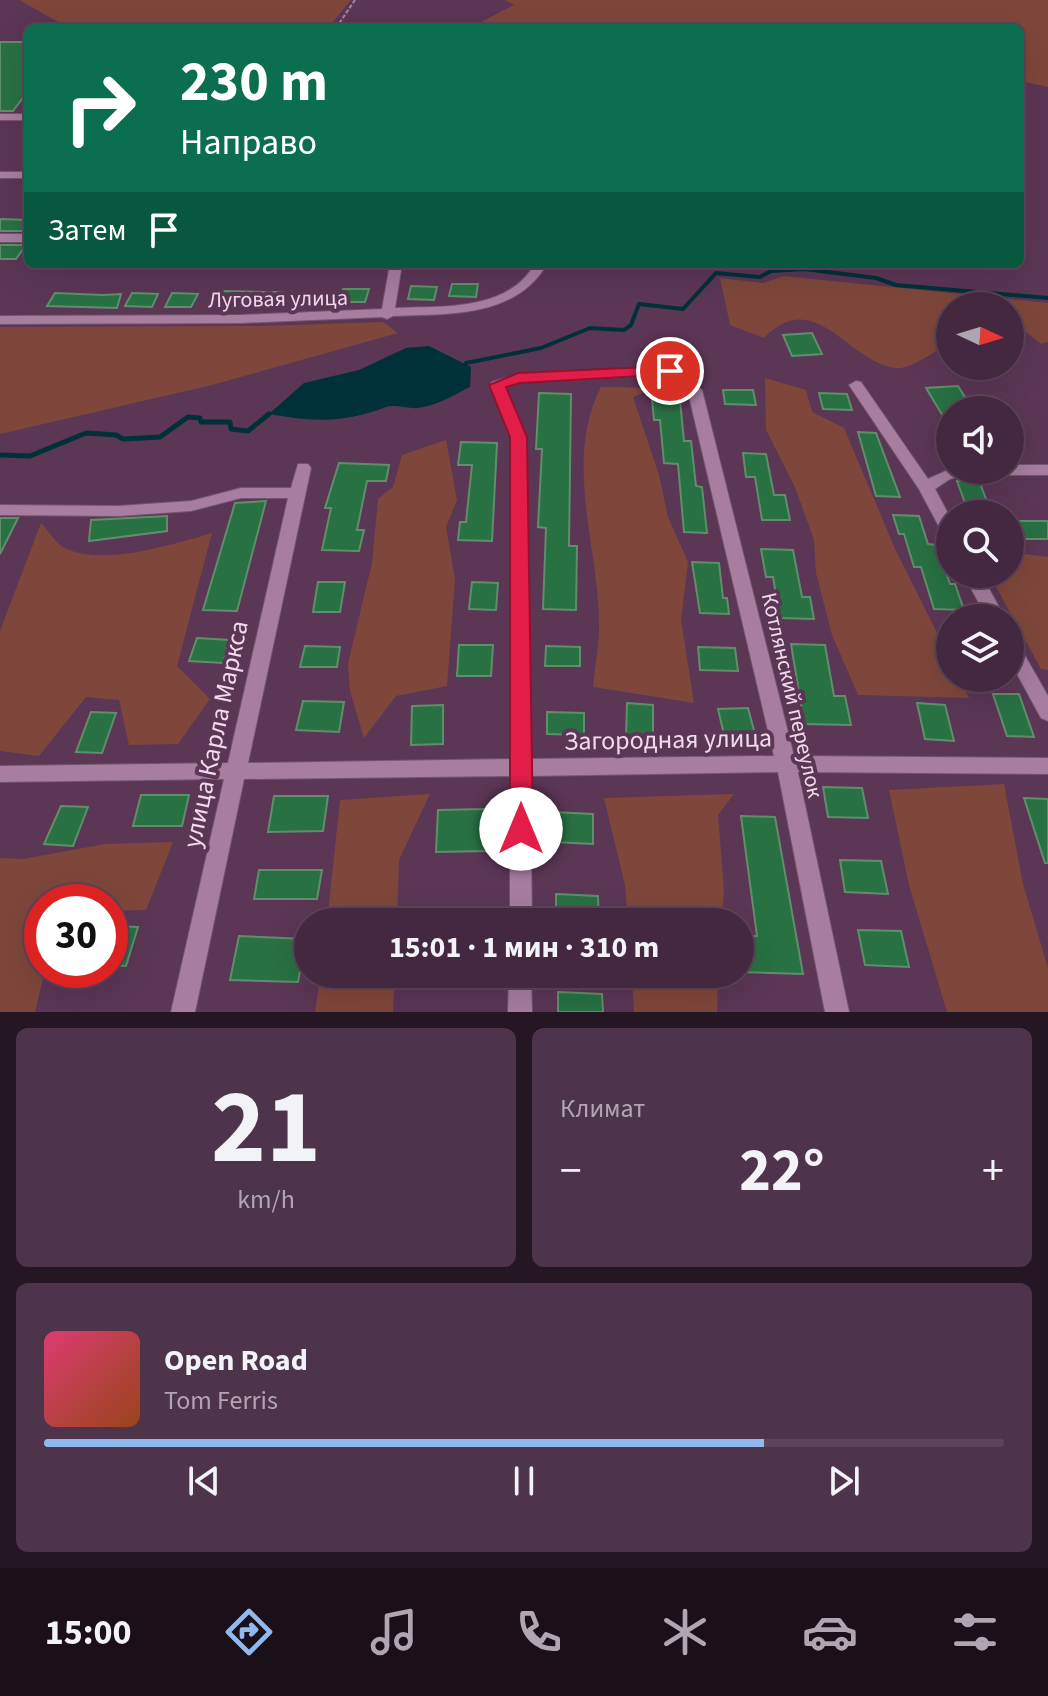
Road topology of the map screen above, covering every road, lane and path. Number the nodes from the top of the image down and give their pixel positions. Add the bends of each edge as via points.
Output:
1 (355, 0) edge
2 (339, 24) edge
3 (0, 117) edge
4 (24, 117) edge
5 (0, 175) edge
6 (24, 175) edge
7 (0, 238) edge
8 (24, 238) edge
9 (395, 268) edge
10 (538, 268) edge
11 (387, 315) junction
12 (0, 320) edge
13 (856, 385) dead end
14 (303, 468) dead end
15 (1024, 470) edge
16 (1048, 470) edge
17 (936, 481) edge
18 (926, 488) junction
19 (297, 493) junction
20 (936, 506) edge
21 (0, 510) edge
22 (1024, 670) edge
23 (1048, 713) edge
24 (786, 764) junction
25 (522, 766) junction
26 (1048, 766) edge
27 (0, 774) edge
28 (235, 774) junction
29 (521, 908) edge
30 (520, 988) edge
31 (183, 1012) edge
32 (520, 1012) edge
33 (837, 1012) edge

1 - 2 path
3 - 4 street
5 - 6 street
7 - 8 street
9 - 11 street
10 - 11 street, Луговая улица via 526,286 500,300 465,309
11 - 12 street, Луговая улица
13 - 18 street
14 - 19 street, улица Карла Маркса
15 - 16 street
17 - 18 street
18 - 20 street
19 - 21 street via 241,493 191,506 118,511
19 - 28 street, улица Карла Маркса
22 - 23 street
24 - 25 street, Загородная улица
24 - 25 street, Котлянский переулок via 695,390 670,371 518,378 497,385 519,437
24 - 26 street, Загородная улица
24 - 33 street, Котлянский переулок
25 - 28 street, Загородная улица
25 - 29 street
27 - 28 street, Загородная улица
28 - 31 street, улица Карла Маркса
30 - 32 street

